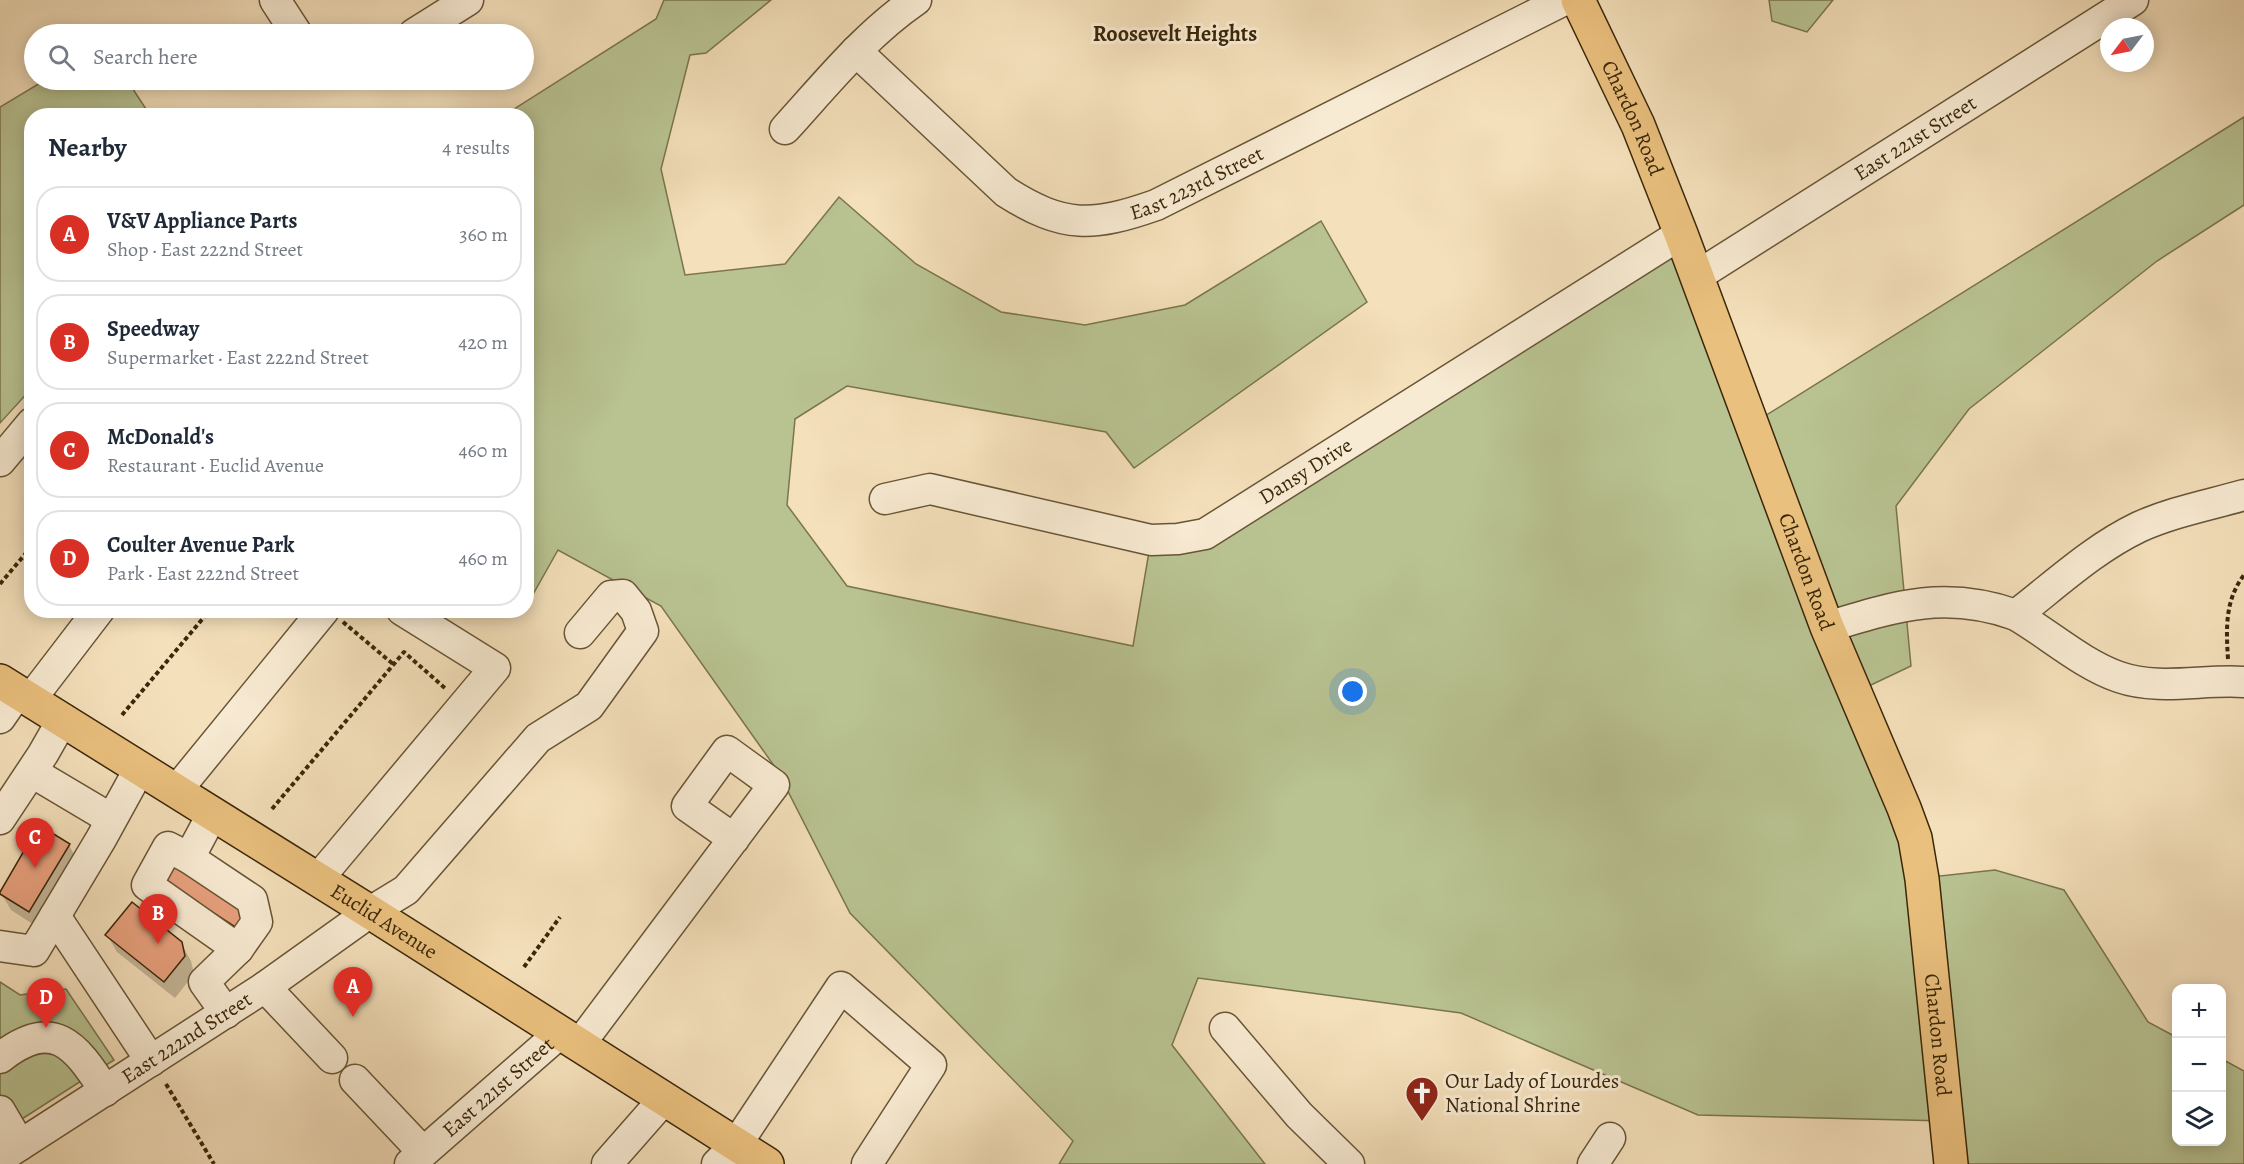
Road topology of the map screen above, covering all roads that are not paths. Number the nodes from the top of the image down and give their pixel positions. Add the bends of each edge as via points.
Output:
1 (275, 0) edge
2 (468, 0) edge
3 (916, 0) edge
4 (1564, 0) edge
5 (1578, 0) edge
6 (2133, 0) edge
7 (291, 24) edge
8 (430, 24) edge
9 (856, 51) junction
10 (785, 129) dead end
11 (1681, 234) junction
12 (1697, 276) junction
13 (24, 432) edge
14 (0, 460) edge
15 (2244, 495) edge
16 (885, 499) dead end
17 (2016, 615) junction
18 (91, 618) edge
19 (328, 618) edge
20 (415, 618) edge
21 (1827, 627) junction
22 (580, 633) dead end
23 (2236, 675) edge
24 (12, 697) edge
25 (63, 719) junction
26 (140, 768) junction
27 (32, 772) junction
28 (177, 790) junction
29 (213, 813) junction
30 (0, 819) edge
31 (106, 829) junction
32 (734, 839) dead end
33 (189, 858) junction
34 (318, 879) junction
35 (370, 912) junction
36 (55, 916) junction
37 (0, 930) edge
38 (0, 946) edge
39 (238, 949) junction
40 (265, 987) junction
41 (226, 1013) junction
42 (1225, 1028) dead end
43 (570, 1039) junction
44 (0, 1058) edge
45 (332, 1058) dead end
46 (158, 1073) junction
47 (355, 1080) dead end
48 (105, 1091) junction
49 (664, 1099) junction
50 (0, 1111) edge
51 (1610, 1138) dead end
52 (10, 1152) edge
53 (726, 1154) edge
54 (417, 1158) edge
55 (607, 1164) edge
56 (767, 1164) edge
57 (867, 1164) edge
58 (1349, 1164) edge
59 (1593, 1164) edge
60 (1952, 1164) edge

1 - 7 street
2 - 8 street
3 - 9 street via 891,17
4 - 9 street, East 223rd Street via 1156,205 1122,217 1092,221 1059,219 1032,209 1006,192
5 - 11 main road, Chardon Road via 1638,125
6 - 12 street, East 221st Street
9 - 10 street
11 - 12 main road, Chardon Road
11 - 16 street, Dansy Drive via 1205,534 1151,540 930,489
12 - 21 main road, Chardon Road
13 - 14 street
15 - 17 street via 2140,527 2104,547
17 - 21 street via 1972,603 1936,602 1892,607
17 - 23 street via 2121,678 2179,684
18 - 24 street
19 - 28 street
20 - 34 street via 495,668
21 - 60 main road, Chardon Road via 1915,838
22 - 35 street, East 222nd Street via 611,596 623,595 636,611 643,631 589,706 538,738 406,890
24 - 25 main road, Euclid Avenue
25 - 26 main road, Euclid Avenue
25 - 27 street
26 - 28 main road, Euclid Avenue
26 - 31 street
27 - 30 street
27 - 31 street
28 - 29 main road, Euclid Avenue
29 - 33 street
29 - 34 main road, Euclid Avenue
31 - 36 street
31 - 37 street via 80,850 32,925 18,931
32 - 43 street, East 221st Street
33 - 39 street via 252,900 257,922
33 - 39 street via 168,847 147,885
34 - 35 main road, Euclid Avenue
35 - 40 street, East 222nd Street
35 - 43 main road, Euclid Avenue
36 - 38 street via 34,951
36 - 46 street
39 - 41 street via 204,981
40 - 41 street, East 222nd Street
40 - 45 street
41 - 46 street, East 222nd Street
42 - 58 street via 1299,1115
43 - 49 main road, Euclid Avenue
43 - 54 street, East 221st Street
44 - 48 street via 15,1046 50,1037 69,1045 83,1057
46 - 48 street, East 222nd Street
47 - 54 street
48 - 52 street, East 222nd Street
49 - 53 main road, Euclid Avenue
49 - 55 street
50 - 52 street
51 - 59 street
53 - 56 main road, Euclid Avenue
53 - 57 street via 841,987 931,1065

